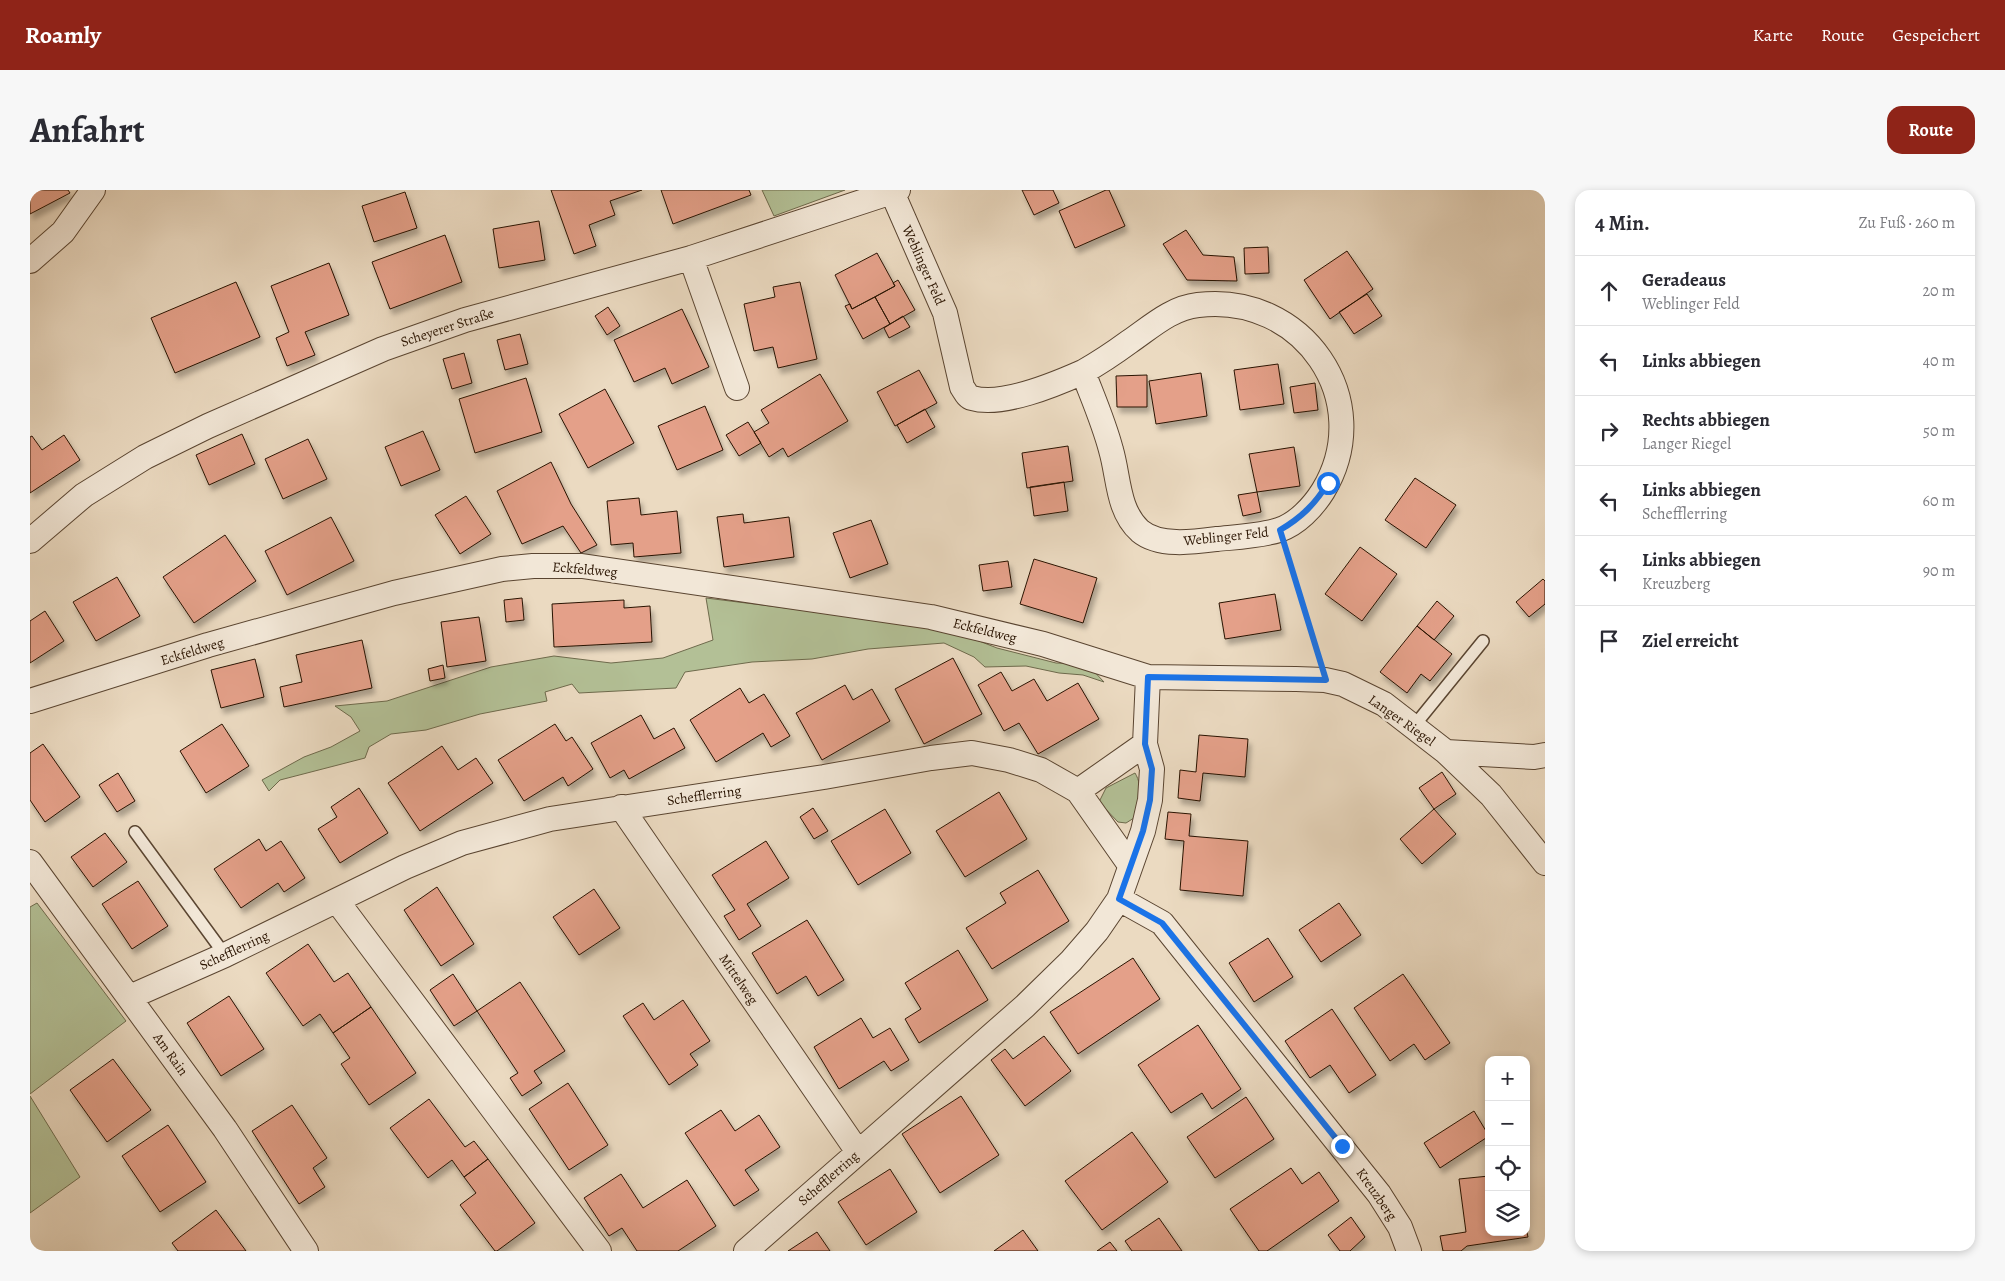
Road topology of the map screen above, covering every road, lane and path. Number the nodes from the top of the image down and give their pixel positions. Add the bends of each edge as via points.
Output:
1 (93, 190) edge
2 (895, 191) edge
3 (691, 258) junction
4 (30, 261) edge
5 (1083, 372) junction
6 (737, 388) dead end
7 (1280, 530) junction
8 (30, 541) edge
9 (1483, 641) dead end
10 (1148, 677) junction
11 (1326, 680) junction
12 (30, 701) edge
13 (1414, 726) junction
14 (1145, 744) junction
15 (1446, 752) junction
16 (1545, 755) edge
17 (1078, 791) junction
18 (621, 807) junction
19 (135, 832) dead end
20 (30, 862) edge
21 (1545, 863) edge
22 (1130, 865) junction
23 (1119, 899) junction
24 (338, 901) junction
25 (225, 955) junction
26 (130, 997) junction
27 (858, 1152) junction
28 (306, 1251) edge
29 (599, 1251) edge
30 (746, 1251) edge
31 (1409, 1251) edge

1 - 4 street via 62,232
2 - 3 street, Scheyerer Straße
2 - 5 street, Weblinger Feld via 945,313 962,387 970,397 994,399 1022,395
3 - 6 street
3 - 8 street, Scheyerer Straße via 465,320 383,349 145,457 84,495
5 - 7 street, Weblinger Feld via 1112,451 1121,501 1140,530 1155,539 1173,541 1212,540
5 - 7 street, Weblinger Feld via 1104,361 1168,315 1198,305 1256,310 1294,331 1324,363 1336,390 1340,449 1318,500 1307,512
7 - 11 path
9 - 13 lane
10 - 11 street, Langer Riegel
10 - 12 street, Eckfeldweg via 1043,644 931,617 582,566 533,566 502,569 394,593 208,645
10 - 14 street, Schefflerring
11 - 13 street, Langer Riegel via 1358,689
13 - 15 street, Langer Riegel
14 - 17 street
14 - 22 street, Schefflerring via 1152,769 1150,800
15 - 16 street
15 - 21 street, Langer Riegel via 1491,795
17 - 18 street, Schefflerring via 1041,770 1009,760 972,754
17 - 22 street, Schefflerring
18 - 24 street, Schefflerring via 550,819 462,843
18 - 27 street, Mittelweg
19 - 25 lane
20 - 26 street, Am Rain
22 - 23 street, Schefflerring
23 - 27 street, Schefflerring via 1071,961 1025,1006
23 - 31 street, Kreuzberg via 1162,923 1380,1194 1400,1227
24 - 25 street, Schefflerring
24 - 29 street
25 - 26 street, Schefflerring
26 - 28 street, Am Rain via 225,1129
27 - 30 street, Schefflerring

